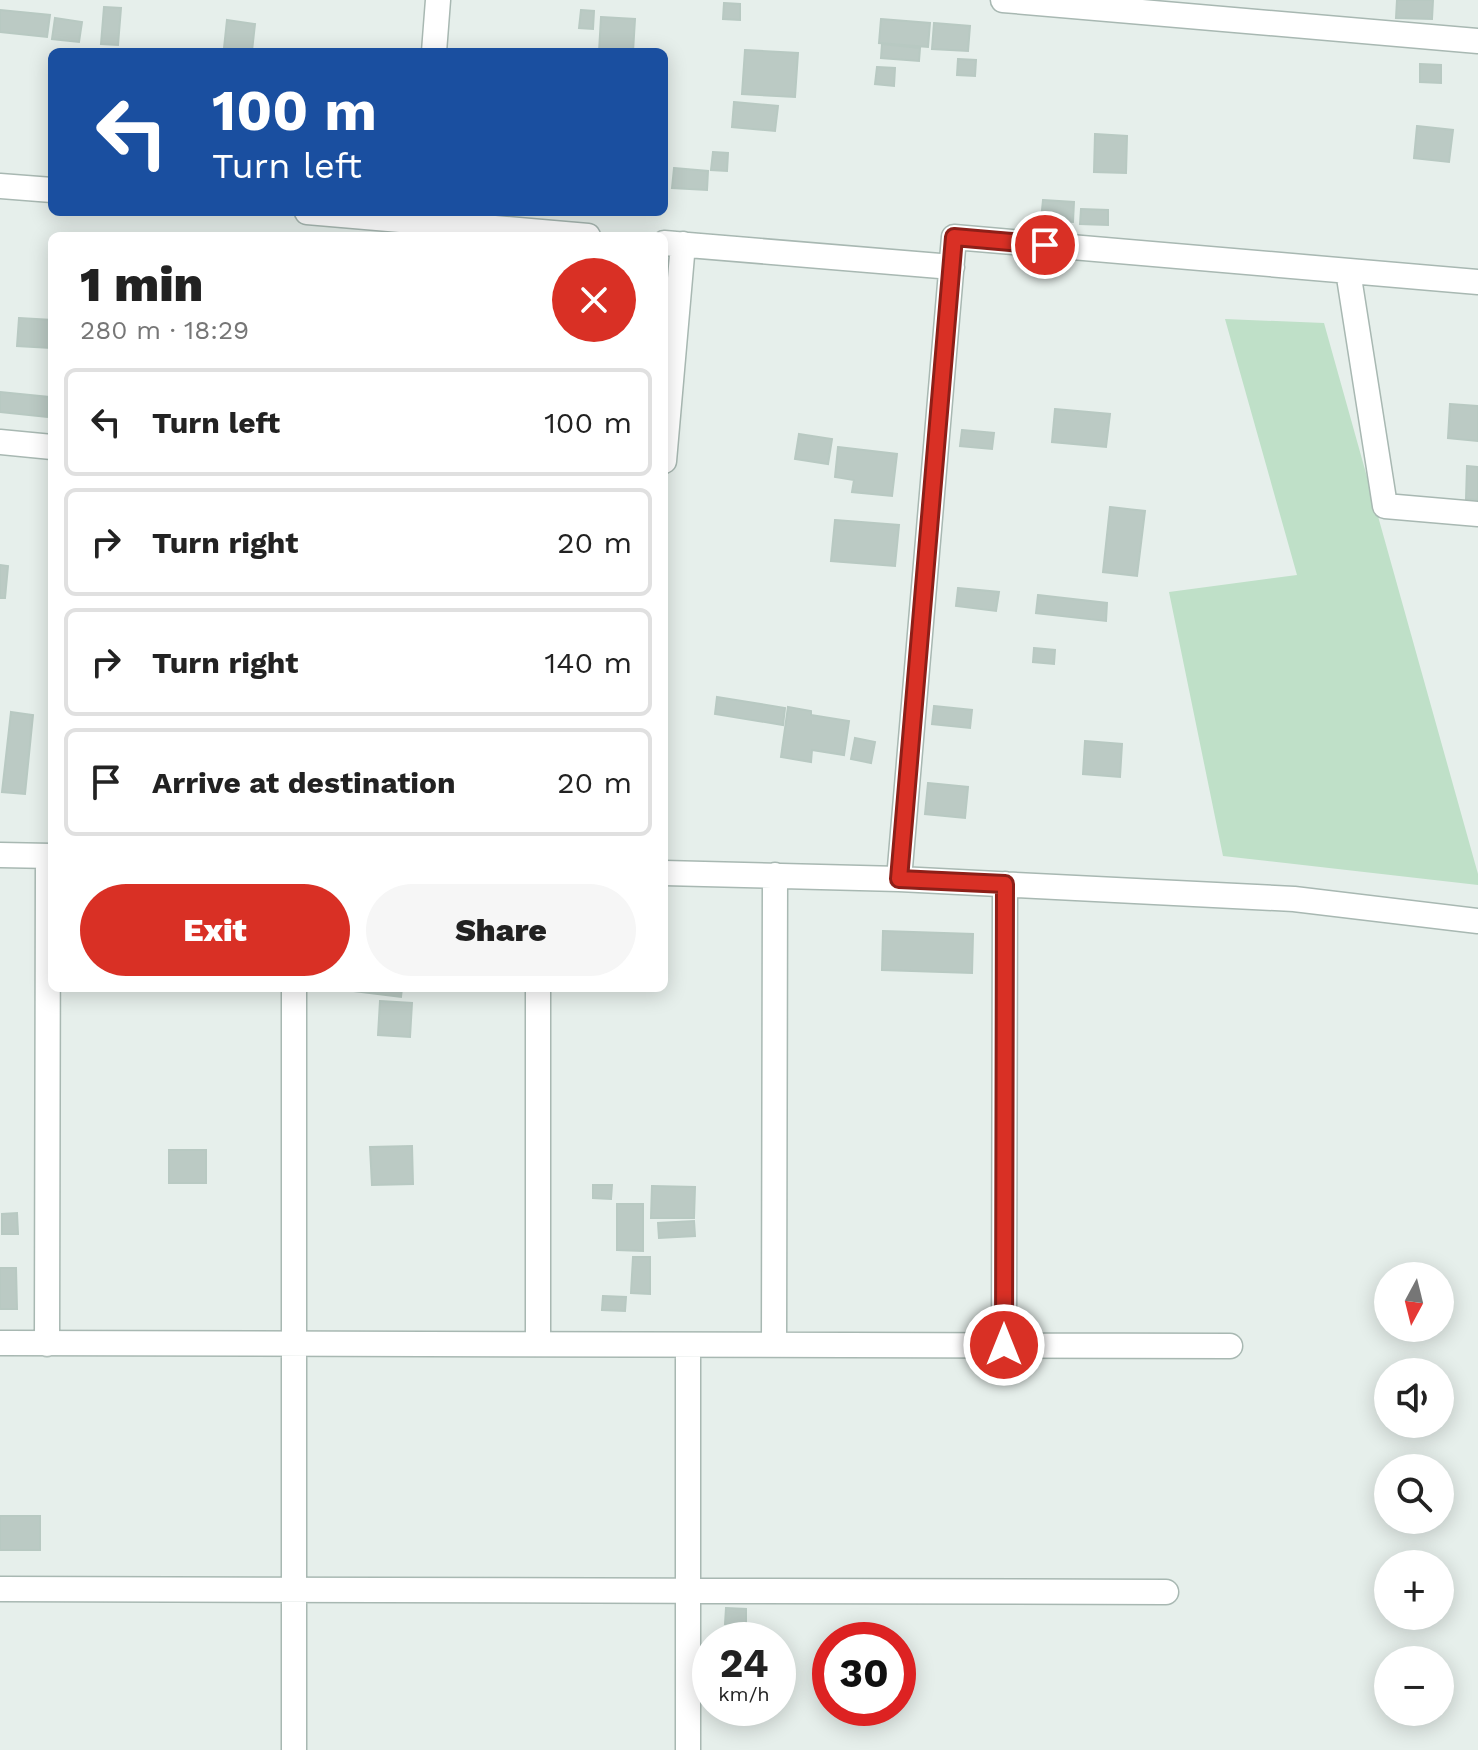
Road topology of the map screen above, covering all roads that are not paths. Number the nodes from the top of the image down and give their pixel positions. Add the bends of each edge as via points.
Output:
1 (438, 0) edge
2 (1003, 0) edge
3 (1478, 41) edge
4 (434, 48) edge
5 (0, 186) edge
6 (48, 190) edge
7 (397, 216) edge
8 (420, 217) edge
9 (553, 232) edge
10 (673, 243) edge
11 (952, 267) junction
12 (1348, 271) junction
13 (1478, 282) edge
14 (668, 364) edge
15 (0, 442) edge
16 (48, 447) edge
17 (1478, 514) edge
18 (0, 855) edge
19 (48, 856) edge
20 (668, 873) edge
21 (775, 875) junction
22 (899, 879) junction
23 (1005, 884) junction
24 (1478, 921) edge
25 (49, 992) edge
26 (294, 992) edge
27 (538, 992) edge
28 (0, 1343) edge
29 (47, 1344) junction
30 (294, 1344) junction
31 (538, 1344) junction
32 (688, 1345) junction
33 (774, 1345) junction
34 (1004, 1345) junction
35 (1230, 1346) dead end
36 (0, 1589) edge
37 (294, 1590) junction
38 (688, 1591) junction
39 (1166, 1592) dead end
40 (294, 1750) edge
41 (688, 1750) edge

1 - 4 street
2 - 3 street
5 - 6 street
7 - 8 street
8 - 9 street
10 - 11 street
10 - 14 street
11 - 12 street via 954,237
11 - 22 street
12 - 13 street
12 - 17 street via 1385,506
15 - 16 street
18 - 19 street
20 - 21 street
21 - 22 street
21 - 33 street
22 - 23 street
23 - 24 street via 1294,899
23 - 34 street
25 - 29 street
26 - 30 street
27 - 31 street
28 - 29 street
29 - 30 street
30 - 31 street
30 - 37 street
31 - 32 street
32 - 33 street
32 - 38 street
33 - 34 street
34 - 35 street
36 - 37 street
37 - 38 street
37 - 40 street
38 - 39 street
38 - 41 street

